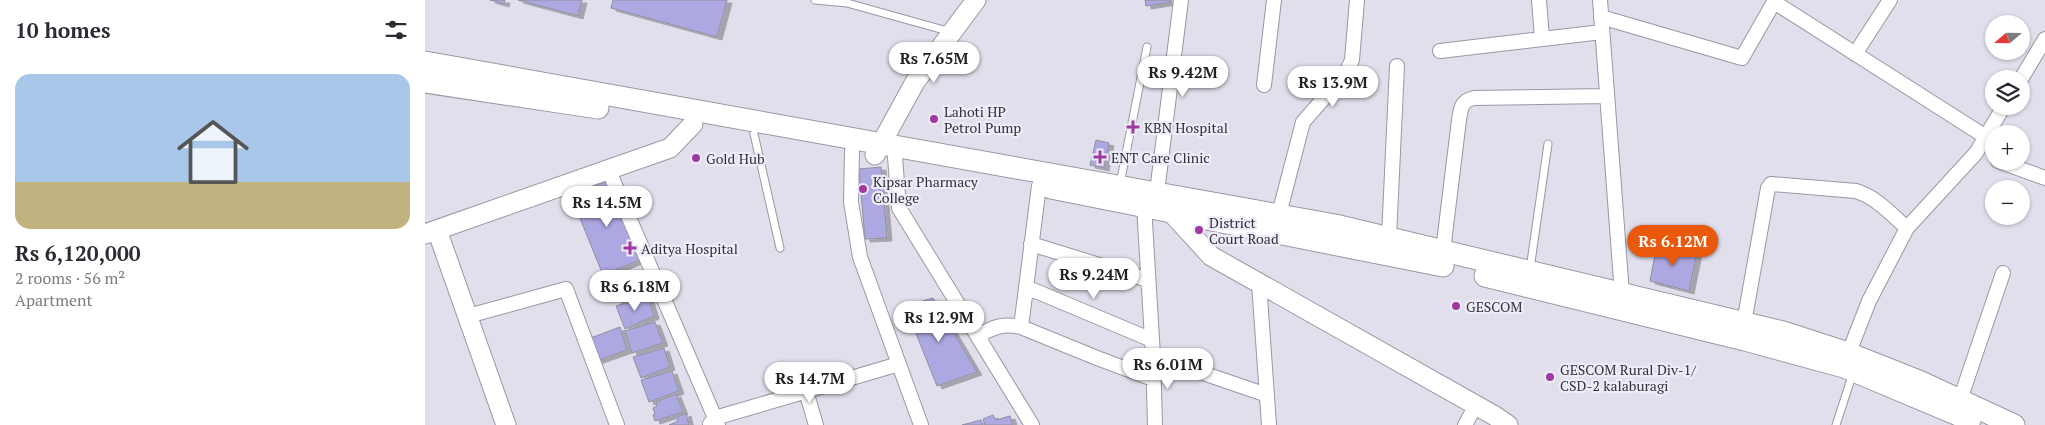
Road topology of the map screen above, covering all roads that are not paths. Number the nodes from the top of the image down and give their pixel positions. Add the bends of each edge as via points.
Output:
1 (815, 0) edge
2 (976, 0) edge
3 (1181, 0) edge
4 (1274, 0) edge
5 (1357, 0) edge
6 (1539, 0) edge
7 (1600, 0) edge
8 (846, 1) edge
9 (1888, 1) edge
10 (1601, 17) junction
11 (951, 32) junction
12 (1602, 32) junction
13 (1542, 38) junction
14 (2045, 40) edge
15 (1147, 48) dead end
16 (1440, 50) dead end
17 (1855, 54) junction
18 (425, 62) edge
19 (1397, 66) dead end
20 (2027, 70) edge
21 (425, 82) edge
22 (1264, 85) dead end
23 (1607, 96) junction
24 (693, 124) junction
25 (754, 134) junction
26 (1985, 137) edge
27 (1985, 140) edge
28 (1548, 144) dead end
29 (851, 151) junction
30 (884, 152) junction
31 (1976, 154) junction
32 (1985, 157) edge
33 (2023, 170) edge
34 (609, 171) junction
35 (2045, 178) edge
36 (1120, 185) junction
37 (1039, 186) junction
38 (1151, 199) junction
39 (1169, 210) junction
40 (1279, 214) junction
41 (1907, 228) junction
42 (431, 232) edge
43 (1389, 237) junction
44 (1031, 244) junction
45 (780, 248) dead end
46 (1443, 251) junction
47 (1530, 272) junction
48 (2003, 273) dead end
49 (1148, 280) junction
50 (1259, 283) junction
51 (1026, 287) junction
52 (1622, 294) junction
53 (468, 316) junction
54 (1744, 323) junction
55 (1021, 327) junction
56 (978, 336) junction
57 (1152, 340) junction
58 (1153, 356) junction
59 (899, 364) junction
60 (1849, 364) junction
61 (1153, 378) junction
62 (806, 391) junction
63 (1267, 395) junction
64 (1960, 400) junction
65 (1476, 405) junction
66 (714, 423) edge
67 (506, 425) edge
68 (617, 425) edge
69 (816, 425) edge
70 (921, 425) edge
71 (1032, 425) edge
72 (1155, 425) edge
73 (1269, 425) edge
74 (1465, 425) edge
75 (1508, 425) edge
76 (1836, 425) edge
77 (1981, 425) edge
78 (2014, 425) edge

1 - 8 lane
2 - 11 street
3 - 38 street
4 - 22 street
5 - 40 street via 1352,60 1346,73 1303,122
6 - 13 street
7 - 10 street
8 - 11 lane
9 - 17 street
10 - 12 street
10 - 17 street via 1742,58 1773,2
11 - 30 street via 915,82
12 - 13 street
12 - 23 street
13 - 16 street
14 - 20 street
15 - 36 lane
17 - 26 street
18 - 30 main road
19 - 43 street
21 - 24 main road
23 - 46 street via 1474,98 1462,104
23 - 52 street
24 - 25 main road
24 - 34 street via 670,148
25 - 29 main road
25 - 45 lane
27 - 31 street
28 - 47 lane
29 - 30 main road
29 - 59 street via 851,202 860,256
30 - 36 main road
30 - 37 main road
30 - 56 street via 899,208
31 - 32 street
31 - 41 street
33 - 35 street
34 - 42 street
34 - 66 street
36 - 38 main road
37 - 38 main road
37 - 44 street
38 - 39 main road
38 - 40 main road
38 - 49 street
39 - 50 street via 1211,256
39 - 60 main road via 1429,262
40 - 43 main road
41 - 54 street via 1872,197 1856,191 1771,184
41 - 60 street via 1869,301
42 - 53 street
43 - 46 main road
44 - 49 street
44 - 51 street
46 - 47 main road
47 - 52 main road
48 - 64 street
49 - 57 street
50 - 63 street
50 - 65 street
51 - 55 street
51 - 57 street
52 - 54 main road
53 - 67 street
53 - 68 street via 567,289
54 - 60 main road via 1783,332
55 - 56 street via 996,326
55 - 61 street
56 - 71 street
57 - 58 street
58 - 61 street
58 - 63 street
59 - 62 street
59 - 70 street
60 - 64 main road via 1921,382
60 - 76 lane
60 - 77 main road
61 - 72 street
62 - 66 street
62 - 69 street
63 - 73 street
64 - 78 main road
65 - 74 street
65 - 75 street

